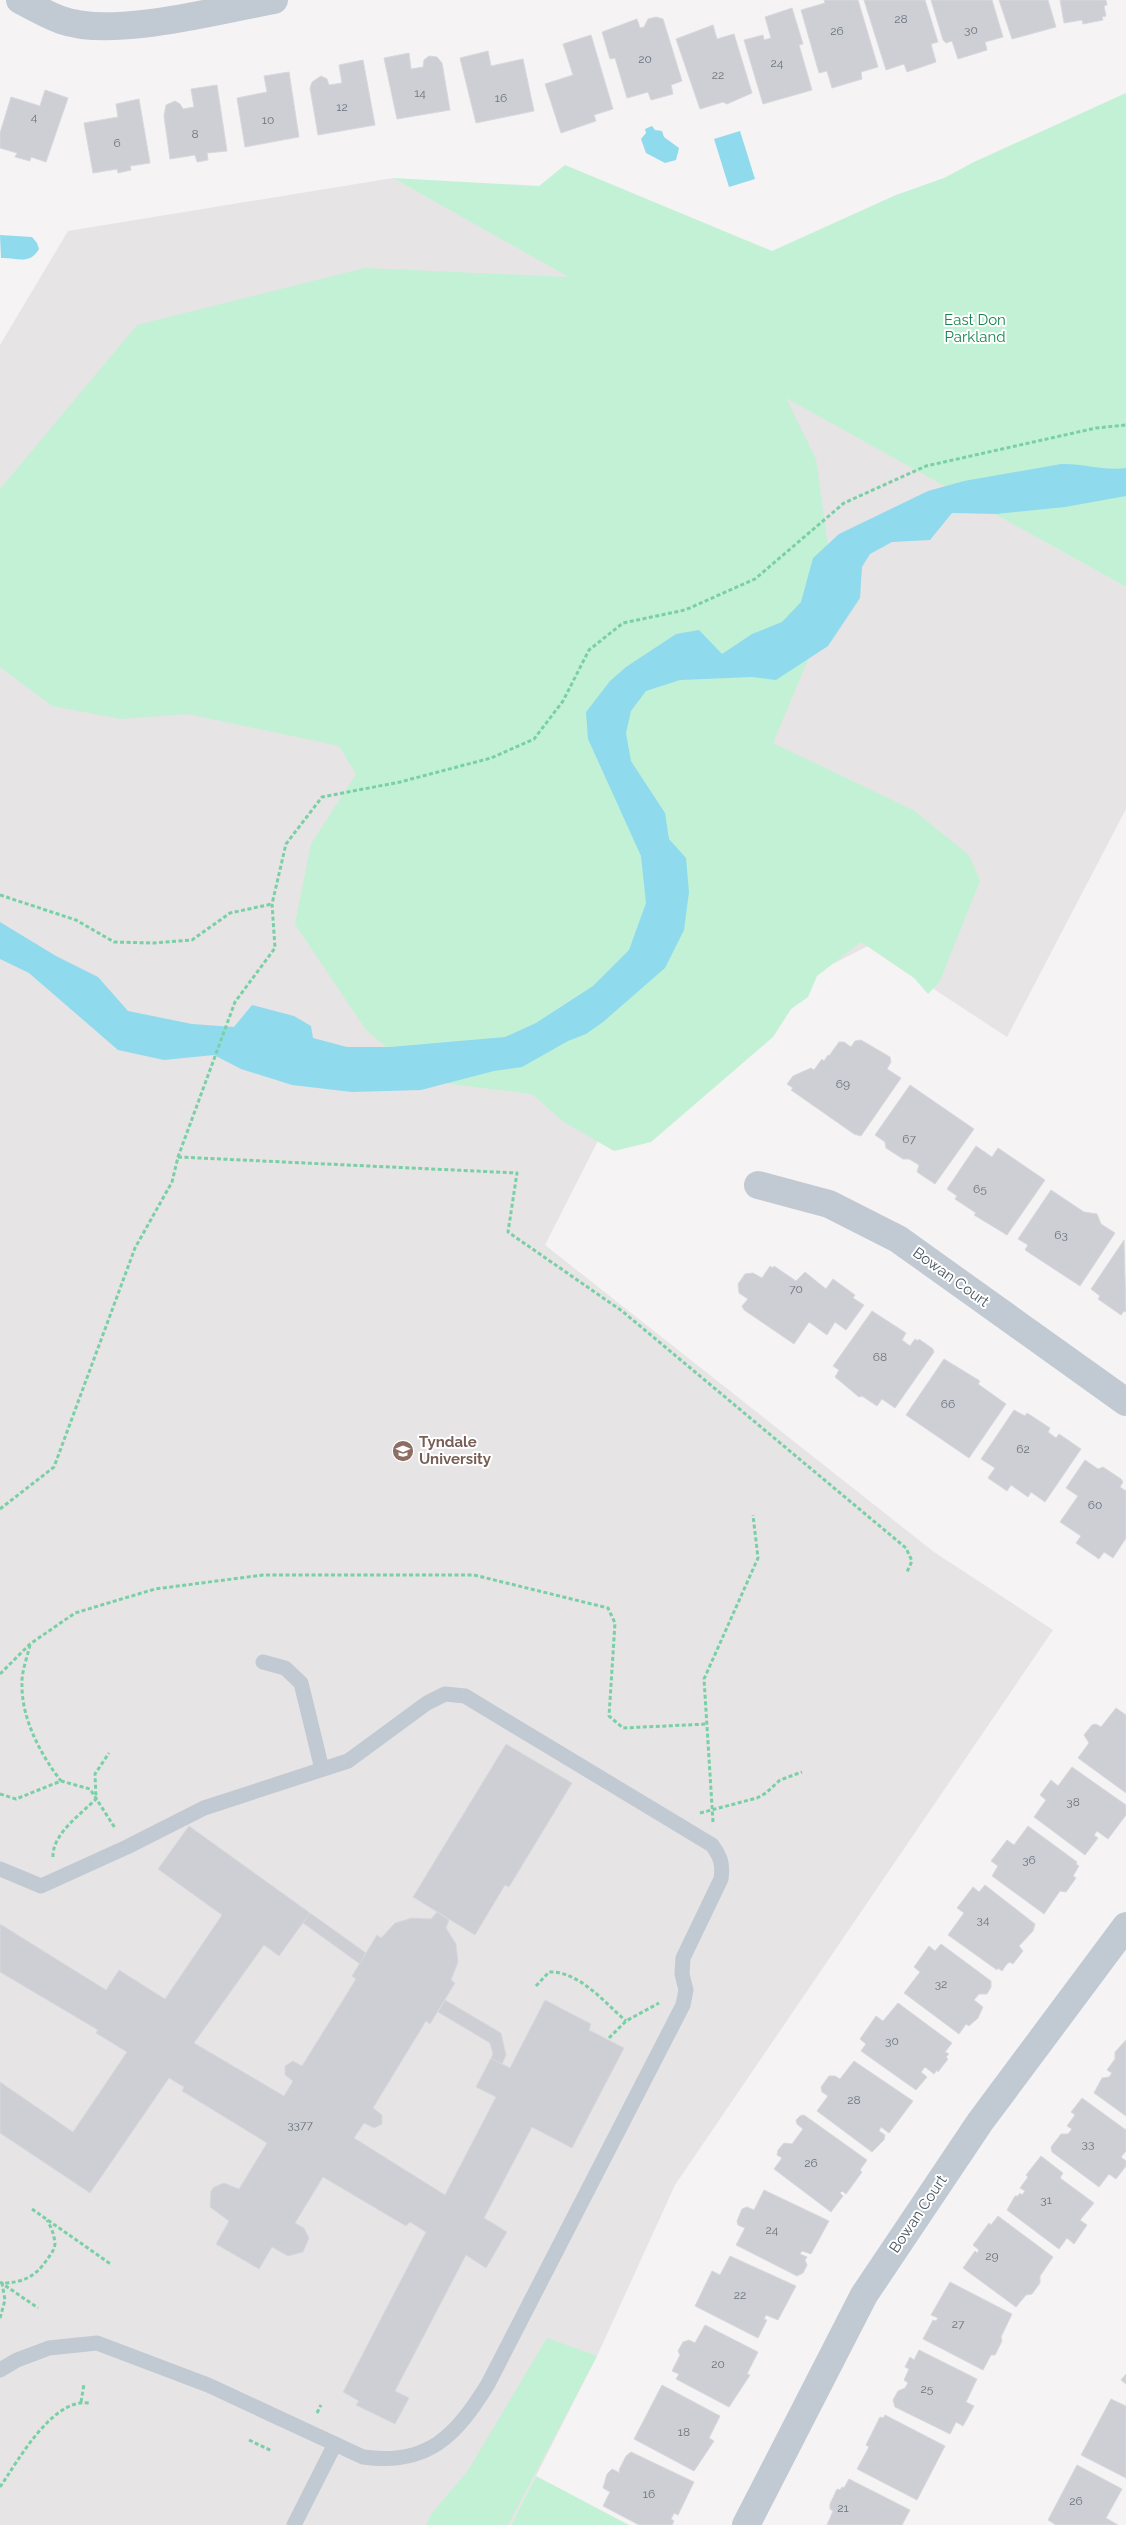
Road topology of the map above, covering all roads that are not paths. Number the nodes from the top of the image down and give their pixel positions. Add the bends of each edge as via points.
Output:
1 (20, 0) edge
2 (274, 0) edge
3 (758, 1184) dead end
4 (1126, 1402) edge
5 (263, 1662) dead end
6 (322, 1769) junction
7 (0, 1869) edge
8 (1126, 1926) edge
9 (0, 2370) edge
10 (335, 2444) junction
11 (294, 2525) edge
12 (746, 2525) edge

1 - 2 street via 62,21 99,27 148,23
3 - 4 street, Bowan Court via 829,1204 898,1239
5 - 6 lane via 285,1668 300,1683
6 - 7 lane via 204,1808 41,1886
6 - 10 lane via 348,1761 427,1702 445,1694 465,1696 713,1846 723,1866 721,1879 683,1958 686,1990 683,2004 488,2384 459,2426 439,2444 413,2456 387,2460 363,2457
8 - 12 street, Bowan Court via 980,2122 864,2295
9 - 10 lane via 49,2348 96,2343 208,2385
10 - 11 lane

